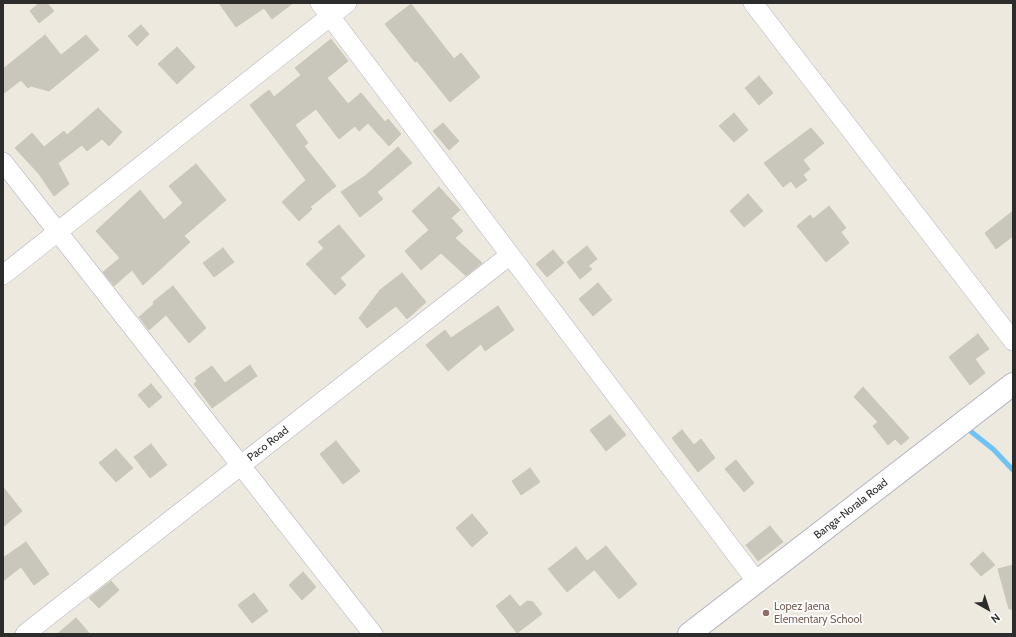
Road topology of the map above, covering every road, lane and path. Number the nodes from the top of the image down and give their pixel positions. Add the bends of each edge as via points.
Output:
1 (347, 3) edge
2 (753, 3) edge
3 (325, 10) edge
4 (3, 162) edge
5 (58, 234) junction
6 (510, 255) junction
7 (3, 275) edge
8 (1013, 341) edge
9 (1013, 384) edge
10 (241, 465) junction
11 (757, 582) junction
12 (25, 634) edge
13 (372, 634) edge
14 (689, 634) edge

1 - 3 street
2 - 8 street
3 - 5 street
3 - 6 street
4 - 5 street
5 - 7 street
5 - 10 street
6 - 10 street, Paco Road
6 - 11 street
9 - 11 main road, Banga-Norala Road
10 - 12 street, Paco Road
10 - 13 street
11 - 14 main road, Banga-Norala Road

